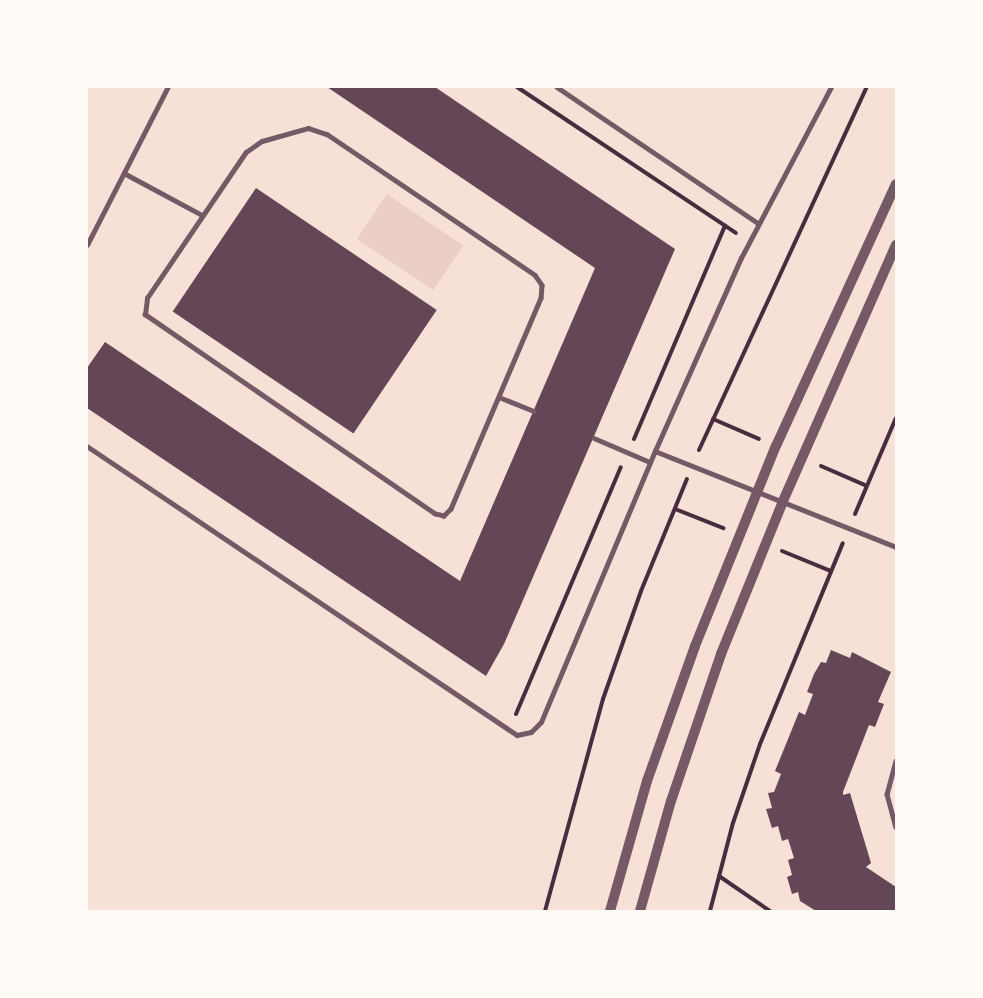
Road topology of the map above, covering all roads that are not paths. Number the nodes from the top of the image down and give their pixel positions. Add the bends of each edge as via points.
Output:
1 (168, 87) edge
2 (557, 87) edge
3 (831, 87) edge
4 (124, 173) junction
5 (896, 184) edge
6 (202, 215) junction
7 (758, 223) junction
8 (87, 245) edge
9 (896, 245) edge
10 (499, 397) junction
11 (533, 411) dead end
12 (594, 438) dead end
13 (87, 446) edge
14 (655, 451) junction
15 (650, 462) junction
16 (758, 490) junction
17 (783, 501) junction
18 (896, 547) edge
19 (896, 761) edge
20 (896, 827) edge
21 (610, 909) edge
22 (622, 911) edge
23 (640, 911) edge

1 - 4 lane
2 - 7 lane
3 - 7 lane
4 - 6 lane
4 - 8 lane
5 - 16 street
6 - 10 lane via 252,147 302,129 327,134 540,279 540,298
6 - 10 lane via 147,298 145,315 435,514 449,513
7 - 14 lane
9 - 17 street
10 - 11 lane
12 - 15 lane
13 - 15 lane via 508,732 527,734 541,722
14 - 15 lane
14 - 16 lane
16 - 17 lane
16 - 21 street via 651,770
17 - 18 lane
17 - 23 street via 721,654
19 - 20 lane via 887,794
21 - 22 street

